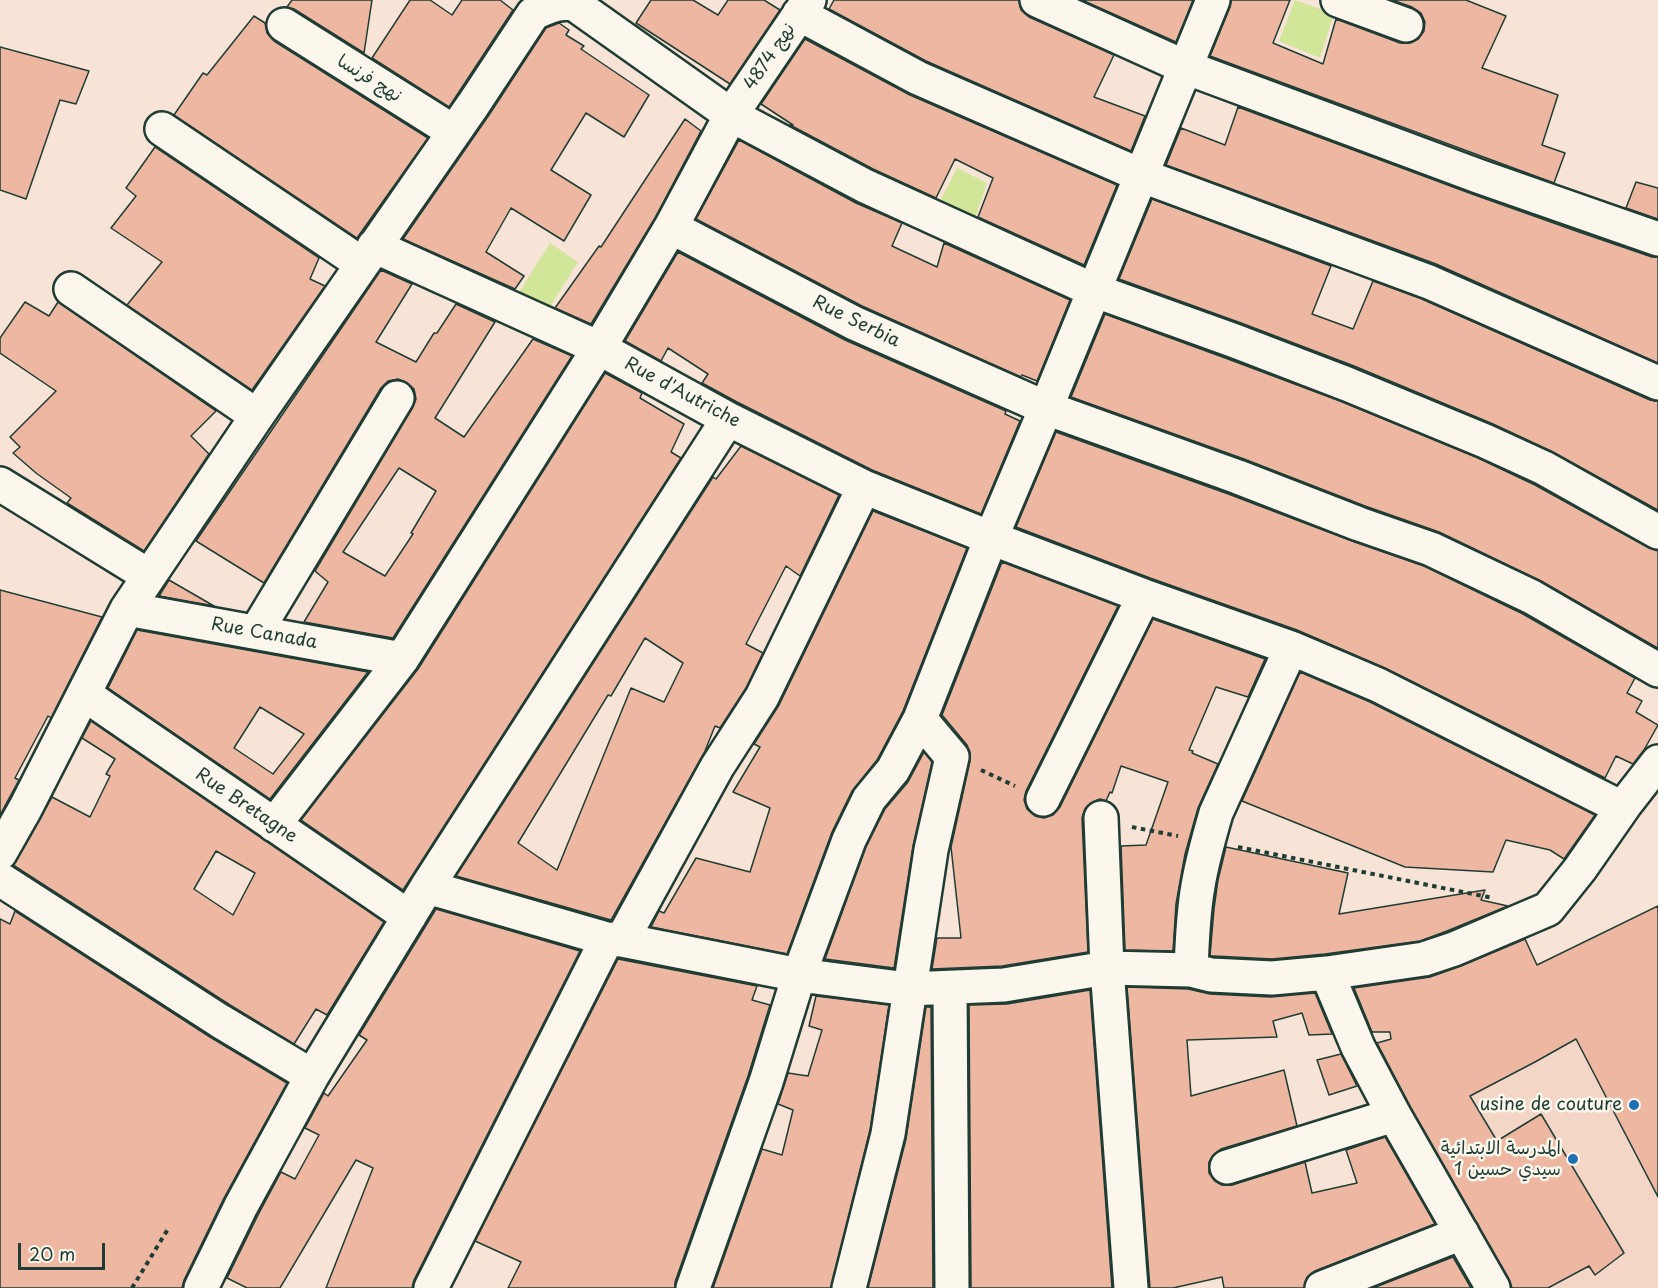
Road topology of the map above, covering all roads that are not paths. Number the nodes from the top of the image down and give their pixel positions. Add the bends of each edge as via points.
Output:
1 (1037, 0) edge
2 (1213, 0) edge
3 (1338, 0) edge
4 (804, 7) edge
5 (284, 25) dead end
6 (1406, 25) dead end
7 (1185, 67) junction
8 (731, 115) junction
9 (162, 129) dead end
10 (454, 132) junction
11 (1140, 175) junction
12 (670, 226) junction
13 (1658, 239) edge
14 (368, 255) junction
15 (71, 289) dead end
16 (1093, 290) junction
17 (599, 348) junction
18 (1658, 383) edge
19 (397, 398) dead end
20 (1046, 408) junction
21 (257, 416) junction
22 (728, 419) junction
23 (0, 484) edge
24 (864, 487) junction
25 (1658, 532) edge
26 (991, 538) junction
27 (149, 576) junction
28 (1144, 597) junction
29 (127, 609) junction
30 (256, 632) junction
31 (1291, 648) junction
32 (402, 658) junction
33 (1658, 670) edge
34 (84, 694) junction
35 (920, 719) junction
36 (1658, 762) edge
37 (1043, 800) road end
38 (1626, 802) junction
39 (1101, 818) road end
40 (274, 825) junction
41 (0, 853) edge
42 (0, 879) edge
43 (427, 887) junction
44 (409, 917) junction
45 (615, 939) junction
46 (1107, 968) junction
47 (1191, 970) junction
48 (1327, 974) junction
49 (799, 975) junction
50 (950, 988) junction
51 (908, 989) junction
52 (312, 1076) junction
53 (1394, 1115) junction
54 (1227, 1167) dead end
55 (1462, 1233) junction
56 (201, 1288) edge
57 (431, 1288) edge
58 (693, 1288) edge
59 (849, 1288) edge
60 (952, 1288) edge
61 (1131, 1288) edge
62 (1322, 1288) edge
63 (1493, 1288) edge

1 - 7 street
2 - 7 street
3 - 6 street
4 - 8 street, نهج 4874
4 - 11 street via 918,78
5 - 10 street, نهج فرنسا
7 - 11 street
7 - 13 street
8 - 10 street via 573,3 560,3 533,14
8 - 12 street, نهج 4874
8 - 16 street via 865,186
9 - 14 street, Rue d'Autriche
10 - 14 street
11 - 16 street
11 - 18 street via 1429,282
12 - 17 street, نهج 4874
12 - 20 street, Rue Serbia via 854,323
14 - 17 street, Rue d'Autriche
14 - 21 street
15 - 21 street
16 - 20 street
16 - 25 street via 1246,345 1485,441 1544,468
17 - 22 street, Rue d'Autriche
17 - 32 street, نهج 4874
19 - 30 street
20 - 26 street
20 - 33 street, Rue Serbia via 1431,549 1532,597
21 - 27 street
22 - 24 street, Rue d'Autriche
22 - 43 street
23 - 27 street
24 - 26 street, Rue d'Autriche
24 - 45 street via 762,697
26 - 28 street, Rue d'Autriche
26 - 35 street
27 - 29 street
28 - 31 street, Rue d'Autriche
28 - 37 street
29 - 30 street, Rue Canada
29 - 34 street
30 - 32 street, Rue Canada
31 - 38 street, Rue d'Autriche via 1378,685 1612,803
31 - 47 street via 1216,813 1198,886
32 - 40 street, نهج 4874
34 - 40 street, Rue Bretagne
34 - 41 street
35 - 49 street via 893,770 869,799 849,840
35 - 51 street via 952,757 931,850
36 - 38 street
38 - 48 street via 1548,909 1424,959
39 - 46 street
40 - 44 street, Rue Bretagne
42 - 52 street
43 - 44 street
43 - 45 street
44 - 52 street
45 - 49 street
45 - 57 street
46 - 47 street
46 - 50 street via 1004,985
46 - 61 street
47 - 48 street via 1211,975 1272,978
48 - 53 street via 1358,1047
49 - 51 street
49 - 58 street
50 - 51 street
50 - 60 street
51 - 59 street via 888,1134
52 - 56 street
53 - 54 street
53 - 55 street
55 - 62 street
55 - 63 street

